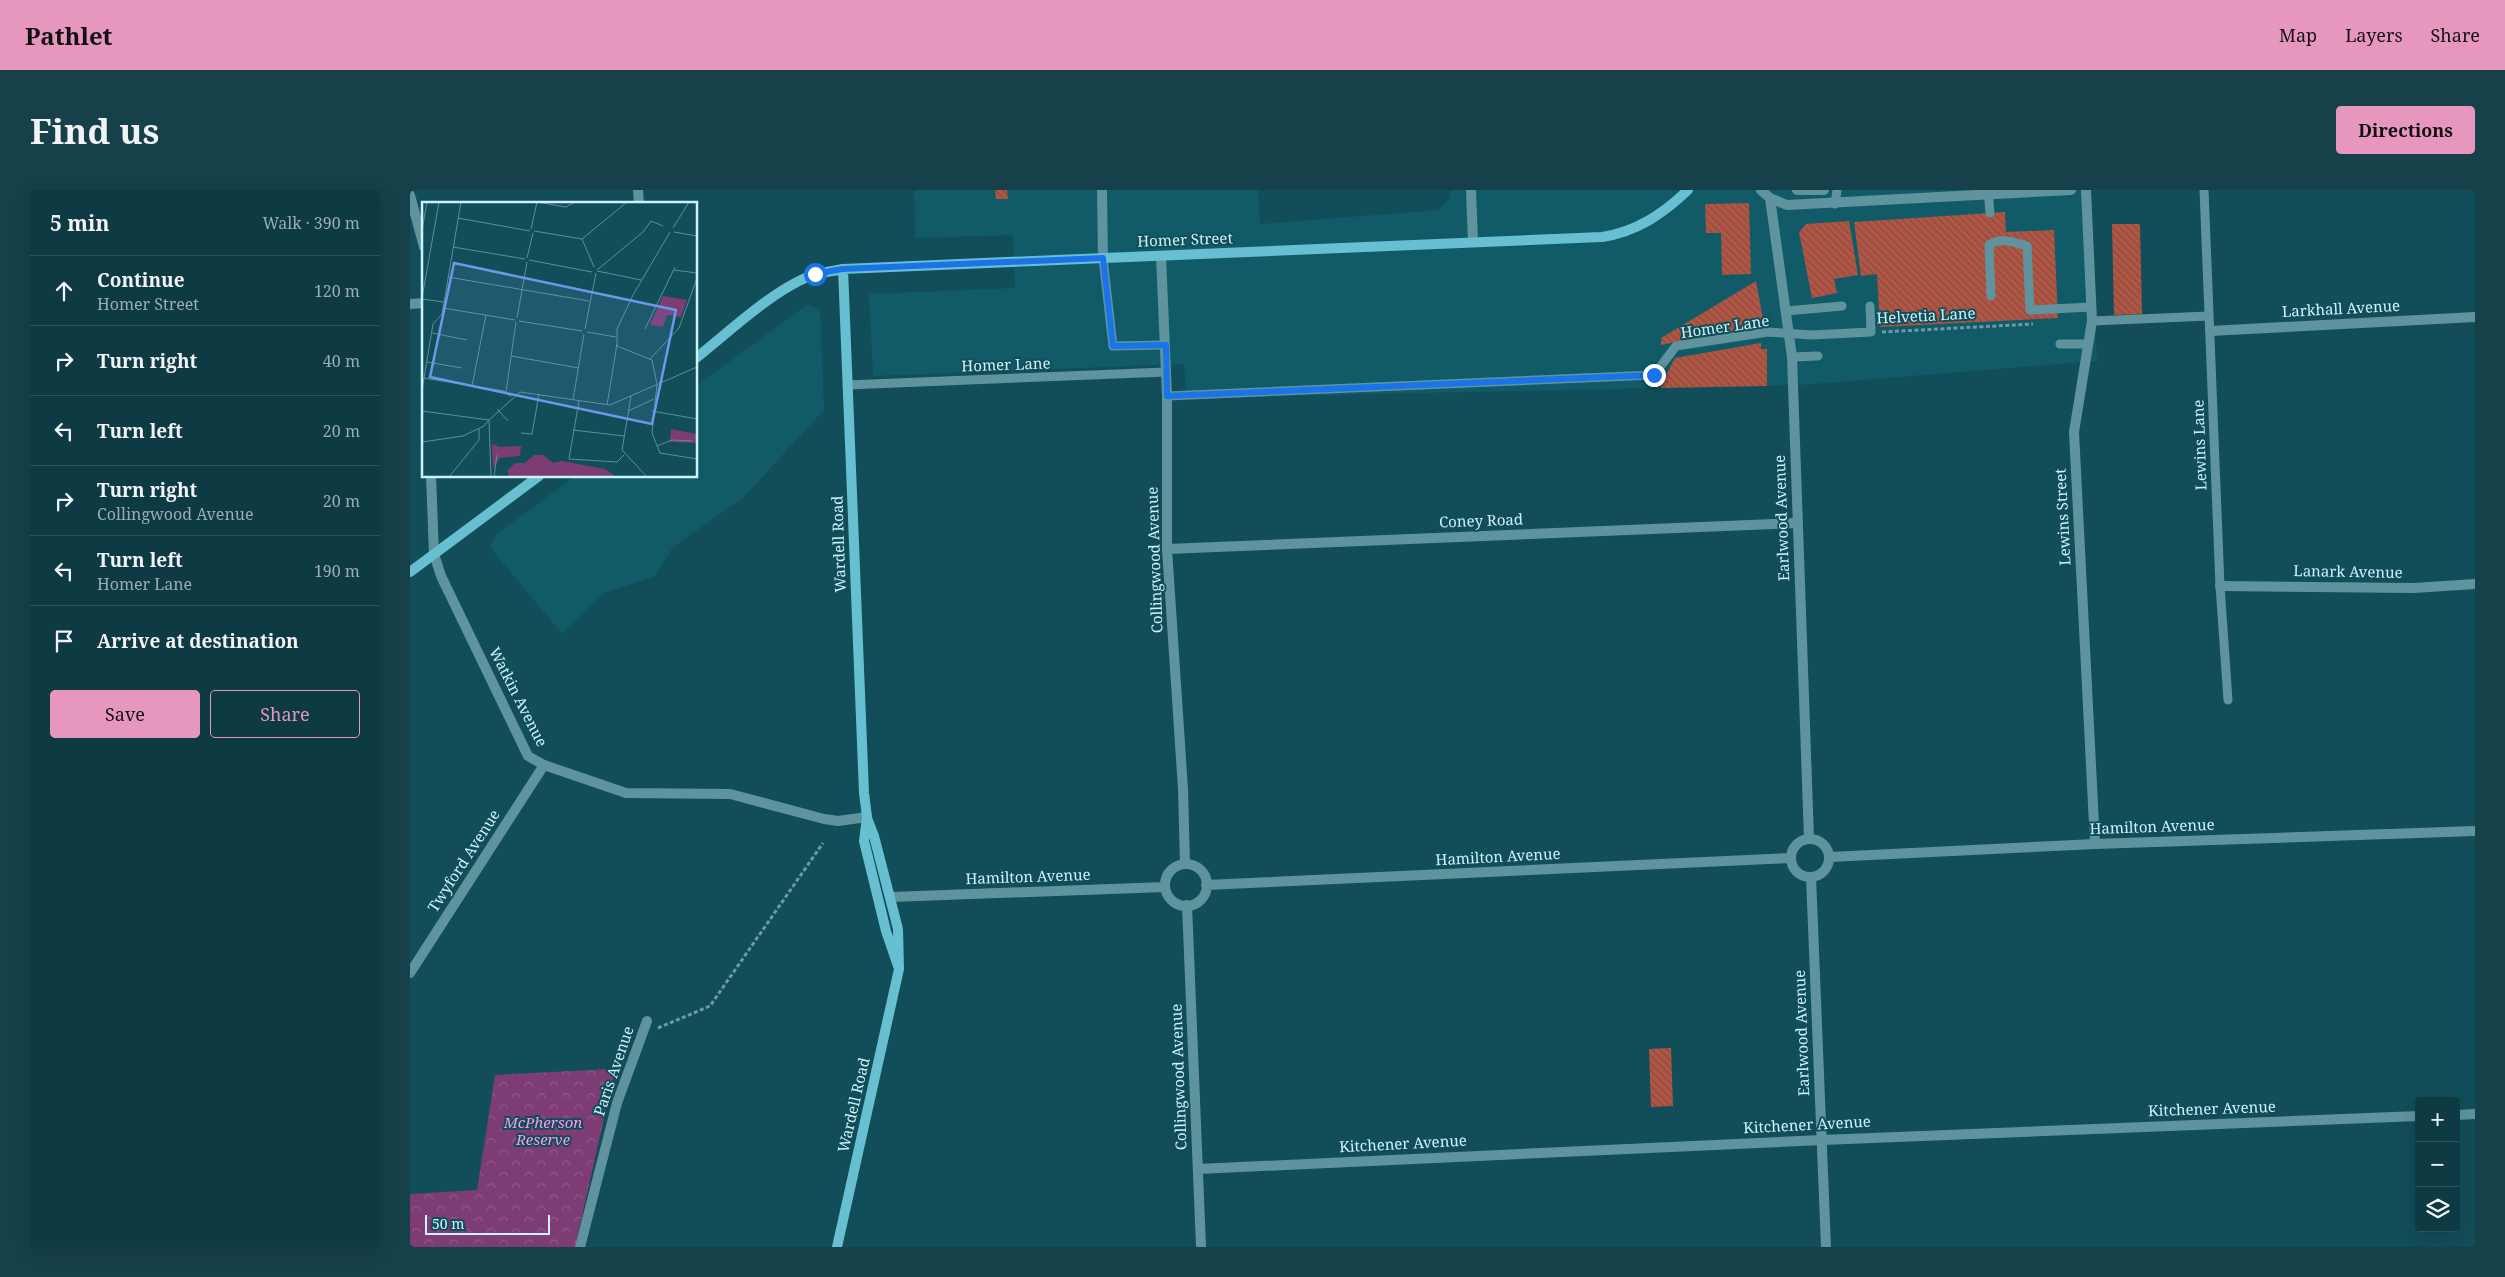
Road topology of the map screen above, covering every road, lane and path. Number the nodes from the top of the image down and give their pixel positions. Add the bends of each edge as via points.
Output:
1 (1102, 190) edge
2 (1471, 190) edge
3 (1688, 190) edge
4 (1761, 190) edge
5 (1797, 190) edge
6 (1824, 190) edge
7 (1837, 190) edge
8 (2071, 190) edge
9 (2086, 190) edge
10 (2204, 190) edge
11 (1988, 193) edge
12 (410, 194) edge
13 (1915, 195) edge
14 (1770, 198) junction
15 (1835, 204) junction
16 (1990, 213) dead end
17 (422, 239) edge
18 (1473, 242) junction
19 (1161, 256) junction
20 (1103, 258) junction
21 (842, 269) junction
22 (1991, 296) dead end
23 (1842, 306) dead end
24 (1870, 306) dead end
25 (2092, 307) junction
26 (1786, 311) junction
27 (2209, 316) junction
28 (2475, 317) edge
29 (2092, 321) junction
30 (2035, 324) dead end
31 (2210, 331) junction
32 (1871, 332) junction
33 (1790, 335) junction
34 (2060, 344) dead end
35 (2087, 344) junction
36 (1166, 345) junction
37 (698, 356) edge
38 (1818, 356) dead end
39 (1792, 357) junction
40 (1166, 372) junction
41 (847, 385) junction
42 (1167, 396) junction
43 (431, 478) edge
44 (536, 478) edge
45 (1797, 523) junction
46 (1167, 549) junction
47 (434, 554) junction
48 (410, 572) edge
49 (2475, 584) edge
50 (2220, 586) junction
51 (2228, 700) dead end
52 (544, 765) junction
53 (867, 817) junction
54 (2475, 831) edge
55 (1809, 839) junction
56 (823, 843) dead end
57 (2095, 844) junction
58 (1830, 857) junction
59 (1791, 858) junction
60 (1186, 864) junction
61 (1811, 877) junction
62 (1206, 885) junction
63 (1165, 886) junction
64 (891, 898) junction
65 (1187, 906) junction
66 (899, 969) junction
67 (410, 973) edge
68 (647, 1021) dead end
69 (663, 1027) dead end
70 (2475, 1114) edge
71 (2460, 1115) edge
72 (2415, 1116) edge
73 (1822, 1140) junction
74 (1198, 1169) junction
75 (580, 1247) edge
76 (837, 1247) edge
77 (1201, 1247) edge
78 (1826, 1247) edge

1 - 20 street
2 - 18 street
3 - 18 main road, Homer Street via 1642,225 1612,236
4 - 14 street
5 - 6 street
7 - 15 lane
8 - 11 street
9 - 25 street, Lewins Street
10 - 27 lane, Lewins Lane
11 - 13 street
11 - 16 lane
12 - 17 street
13 - 15 street
14 - 15 street via 1787,205
14 - 26 street, Earlwood Avenue
18 - 19 main road, Homer Street
19 - 20 main road, Homer Street
19 - 36 street, Collingwood Avenue
20 - 21 main road, Homer Street
20 - 36 lane via 1113,346
21 - 37 main road, Homer Street via 815,274 796,283
21 - 41 main road, Wardell Road
22 - 25 lane via 1989,245 1997,240 2027,246 2030,310
23 - 26 lane
24 - 32 lane
25 - 29 street, Lewins Street
26 - 33 street, Earlwood Avenue
27 - 29 lane
27 - 31 lane, Lewins Lane
28 - 31 street, Larkhall Avenue
29 - 35 street, Lewins Street
30 - 32 path, Helvetia Lane
31 - 50 lane, Lewins Lane
32 - 33 lane, Helvetia Lane
33 - 39 street, Earlwood Avenue
33 - 42 lane, Homer Lane via 1768,332 1676,346 1654,375
34 - 35 lane
35 - 57 street, Lewins Street via 2074,432
36 - 40 street, Collingwood Avenue
38 - 39 lane
39 - 45 street, Earlwood Avenue
40 - 41 lane, Homer Lane
40 - 42 street, Collingwood Avenue
41 - 53 main road, Wardell Road
42 - 46 street, Collingwood Avenue
43 - 47 street, Watkin Avenue
44 - 47 main road
45 - 46 street, Coney Road
45 - 55 street, Earlwood Avenue
46 - 60 street, Collingwood Avenue
47 - 48 main road
47 - 52 street, Watkin Avenue via 441,576 528,756
49 - 50 street, Lanark Avenue via 2414,588
50 - 51 lane, Lewins Lane
52 - 53 street, Watkin Avenue via 626,793 730,794 824,819 838,821
52 - 67 street, Twyford Avenue
53 - 64 main road, Wardell Road
53 - 66 main road, Wardell Road via 864,841 886,931
54 - 57 street, Hamilton Avenue
55 - 58 street via 1821,842
55 - 59 street via 1794,847
56 - 69 path via 710,1006
57 - 58 street, Hamilton Avenue
58 - 61 street via 1822,873
59 - 61 street via 1799,874
59 - 62 street, Hamilton Avenue
60 - 62 street via 1198,868 1206,878
60 - 63 street via 1168,874
61 - 73 street, Earlwood Avenue
62 - 65 street via 1203,896
63 - 64 street, Hamilton Avenue
63 - 65 street via 1170,898
64 - 66 main road, Wardell Road via 898,929
65 - 74 street, Collingwood Avenue
66 - 76 main road, Wardell Road
68 - 75 street, Paris Avenue via 617,1103
70 - 71 street
72 - 73 street, Kitchener Avenue
73 - 74 street, Kitchener Avenue
73 - 78 street, Earlwood Avenue
74 - 77 street, Collingwood Avenue

